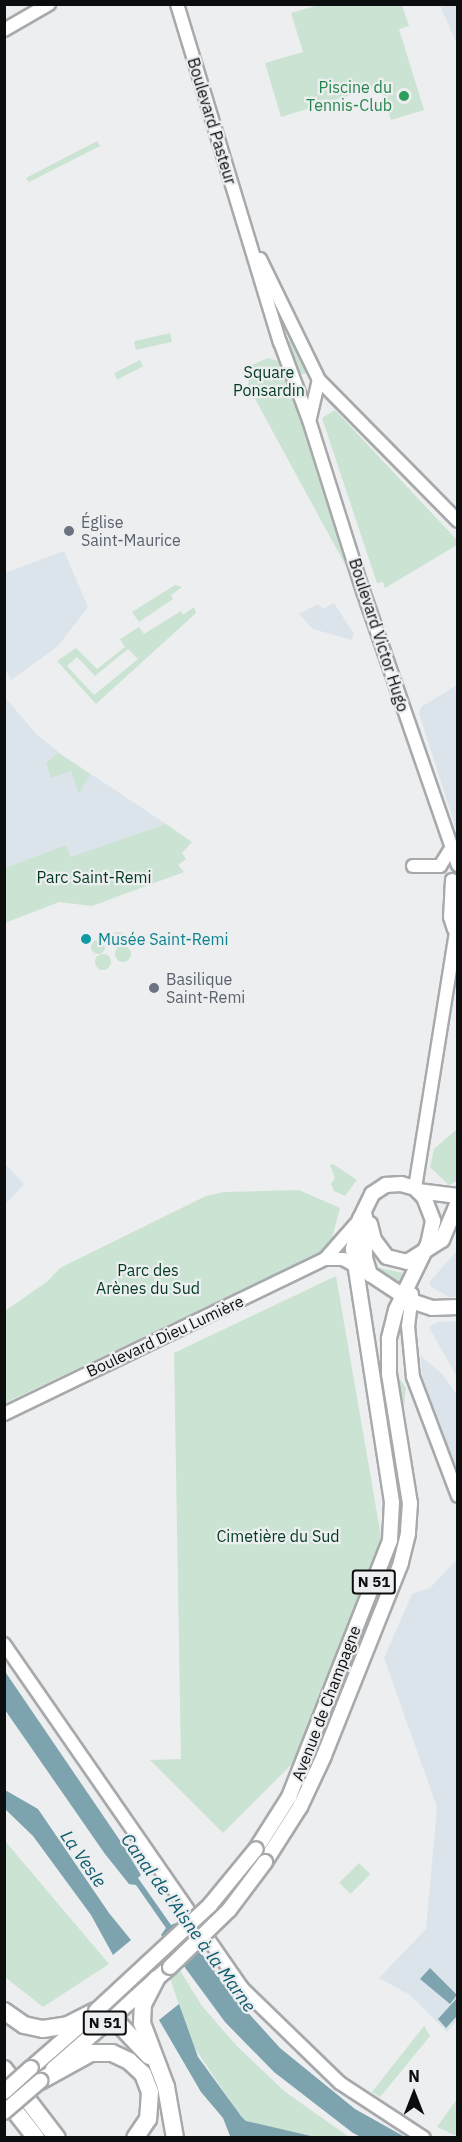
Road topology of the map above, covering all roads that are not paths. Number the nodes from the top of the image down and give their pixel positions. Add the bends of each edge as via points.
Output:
1 (49, 4) edge
2 (177, 4) edge
3 (4, 30) edge
4 (248, 237) junction
5 (280, 342) joint
6 (291, 369) junction
7 (317, 383) junction
8 (309, 420) junction
9 (458, 521) edge
10 (450, 850) junction
11 (413, 866) dead end
12 (455, 872) edge
13 (456, 924) edge
14 (417, 1190) junction
15 (458, 1196) edge
16 (458, 1202) edge
17 (362, 1214) junction
18 (424, 1254) junction
19 (387, 1257) junction
20 (325, 1259) junction
21 (354, 1260) junction
22 (407, 1299) junction
23 (458, 1307) edge
24 (4, 1414) edge
25 (458, 1496) edge
26 (4, 1644) edge
27 (156, 1978) junction
28 (4, 2012) edge
29 (108, 2018) junction
30 (155, 2064) junction
31 (4, 2069) edge
32 (36, 2074) junction
33 (4, 2094) edge
34 (4, 2112) edge
35 (39, 2114) junction
36 (36, 2138) edge
37 (57, 2138) edge
38 (68, 2138) edge
39 (135, 2138) edge
40 (175, 2138) edge
41 (423, 2138) edge

1 - 3 street
2 - 4 street, Boulevard Pasteur
4 - 5 street, Boulevard Pasteur
4 - 7 street, Boulevard Pasteur via 288,311
5 - 6 street, Boulevard Victor Hugo
6 - 7 street via 299,378
6 - 8 street, Boulevard Victor Hugo
7 - 8 street, Boulevard Victor Hugo
7 - 9 street
8 - 10 street, Boulevard Victor Hugo
10 - 11 street via 440,866
10 - 12 street
12 - 13 street via 450,916
13 - 14 street
14 - 15 main road
14 - 17 main road via 400,1184 380,1188
14 - 18 main road via 433,1221
16 - 18 main road, N 51 via 441,1240
17 - 19 main road
17 - 20 street
17 - 21 main road
18 - 19 main road via 402,1263
18 - 22 main road, Avenue de Champagne / N 51
19 - 21 street
20 - 21 street
20 - 24 street, Boulevard Dieu Lumière
21 - 22 main road
21 - 29 main road, Avenue de Champagne / N 51, bridge via 394,1521 289,1797 256,1849
22 - 23 main road via 432,1308
22 - 25 street via 413,1377
22 - 27 main road, Avenue de Champagne / N 51, bridge via 391,1326 388,1353 410,1503 405,1551 314,1780 265,1862 229,1910
26 - 41 street via 242,1988 285,2034 340,2083
27 - 29 main road, Avenue de Champagne / N 51
27 - 30 highway via 143,2004 142,2023
28 - 29 highway via 24,2025 43,2029
29 - 30 highway
29 - 32 main road, Avenue de Champagne / N 51
30 - 40 highway via 166,2087
31 - 35 highway
32 - 33 main road, Avenue de Champagne / N 51, bridge
32 - 34 main road, Avenue de Champagne / N 51, bridge
32 - 39 highway via 91,2053 112,2053 129,2061 144,2074 150,2092 148,2119
33 - 36 highway
35 - 37 highway
35 - 38 highway

